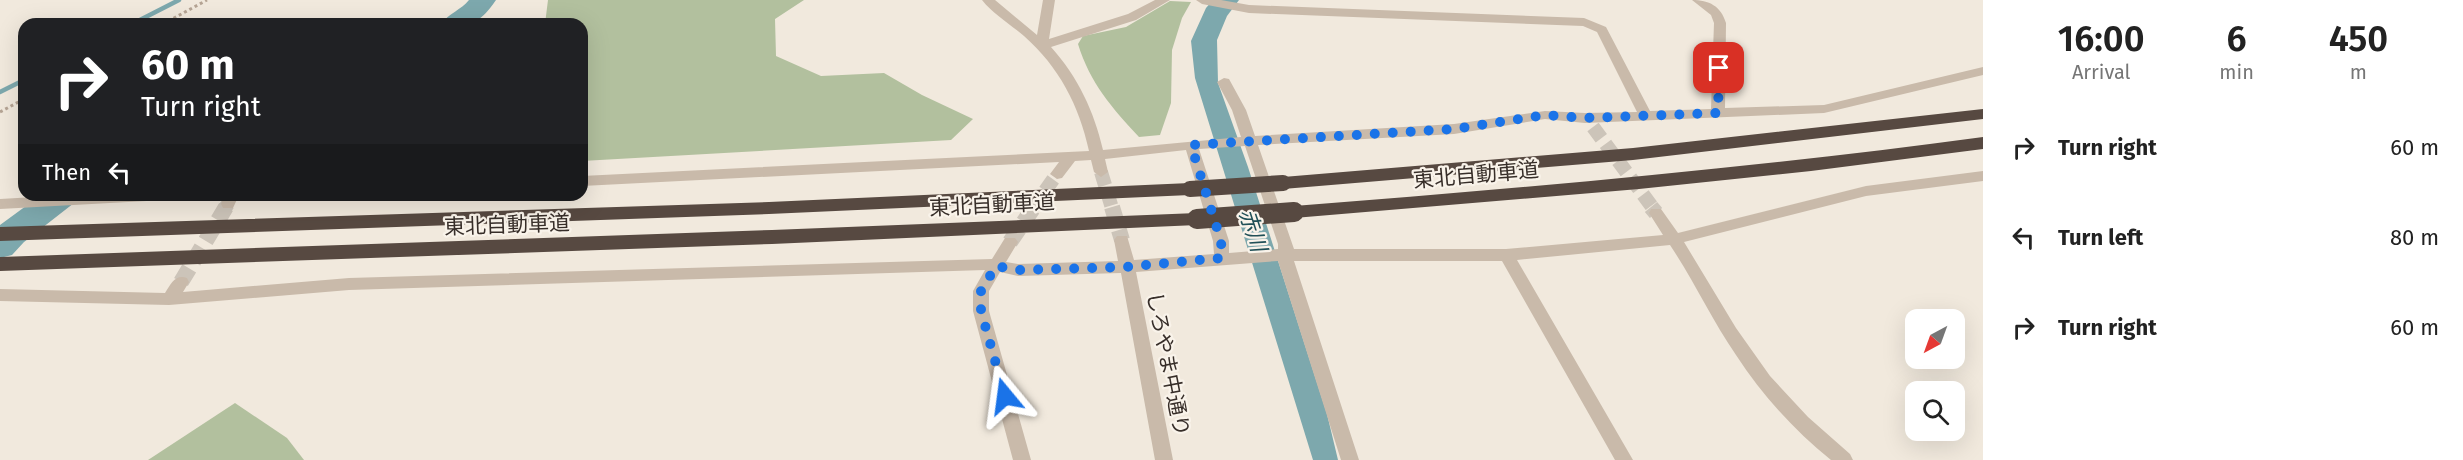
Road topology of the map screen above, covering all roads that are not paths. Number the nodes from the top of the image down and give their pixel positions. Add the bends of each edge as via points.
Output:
1 (988, 0) edge
2 (1049, 0) edge
3 (1164, 0) edge
4 (1202, 0) edge
5 (1698, 0) edge
6 (1042, 46) junction
7 (1983, 71) edge
8 (1224, 82) dead end
9 (1718, 113) junction
10 (1646, 114) junction
11 (1983, 114) edge
12 (1248, 141) junction
13 (1983, 143) edge
14 (1194, 145) junction
15 (1098, 155) junction
16 (1071, 157) junction
17 (1101, 172) tunnel mouth
18 (1057, 174) tunnel mouth
19 (1983, 176) edge
20 (588, 181) edge
21 (60, 201) edge
22 (5, 204) edge
23 (1656, 213) tunnel mouth
24 (0, 234) edge
25 (1676, 239) junction
26 (1122, 240) tunnel mouth
27 (1010, 242) tunnel mouth
28 (1282, 255) junction
29 (1506, 255) junction
30 (1222, 258) junction
31 (0, 264) edge
32 (996, 266) junction
33 (1125, 267) junction
34 (181, 282) tunnel mouth
35 (7, 295) edge
36 (170, 299) junction
37 (1022, 460) edge
38 (1164, 460) edge
39 (1350, 460) edge
40 (1624, 460) edge
41 (1844, 460) edge

1 - 6 street
2 - 6 street
3 - 6 street via 1132,17
4 - 10 street via 1249,9 1584,22 1602,30
5 - 9 street via 1717,13 1720,23
6 - 15 street via 1074,87
7 - 9 street via 1824,109
8 - 12 street via 1239,110
9 - 10 street
10 - 12 street via 1589,122 1545,115 1454,129
11 - 24 highway, 東北自動車道, bridge via 1582,161 1190,189 769,208
12 - 14 street
12 - 28 street via 1286,244
13 - 31 highway, 東北自動車道, bridge via 1642,184 1197,219
14 - 15 street
14 - 30 street via 1221,241
15 - 16 street
15 - 17 street
16 - 18 street
16 - 20 street
19 - 25 street via 1866,191
21 - 22 street
23 - 25 street
25 - 29 street
25 - 41 street via 1741,349 1783,405
26 - 33 street, しろやま中通り
27 - 32 street
28 - 29 street
28 - 30 street
28 - 39 street
29 - 40 street
30 - 33 street
32 - 33 street via 1018,270
32 - 36 street via 349,284
32 - 37 street via 981,291 981,311
33 - 38 street, しろやま中通り
34 - 36 street
35 - 36 street

